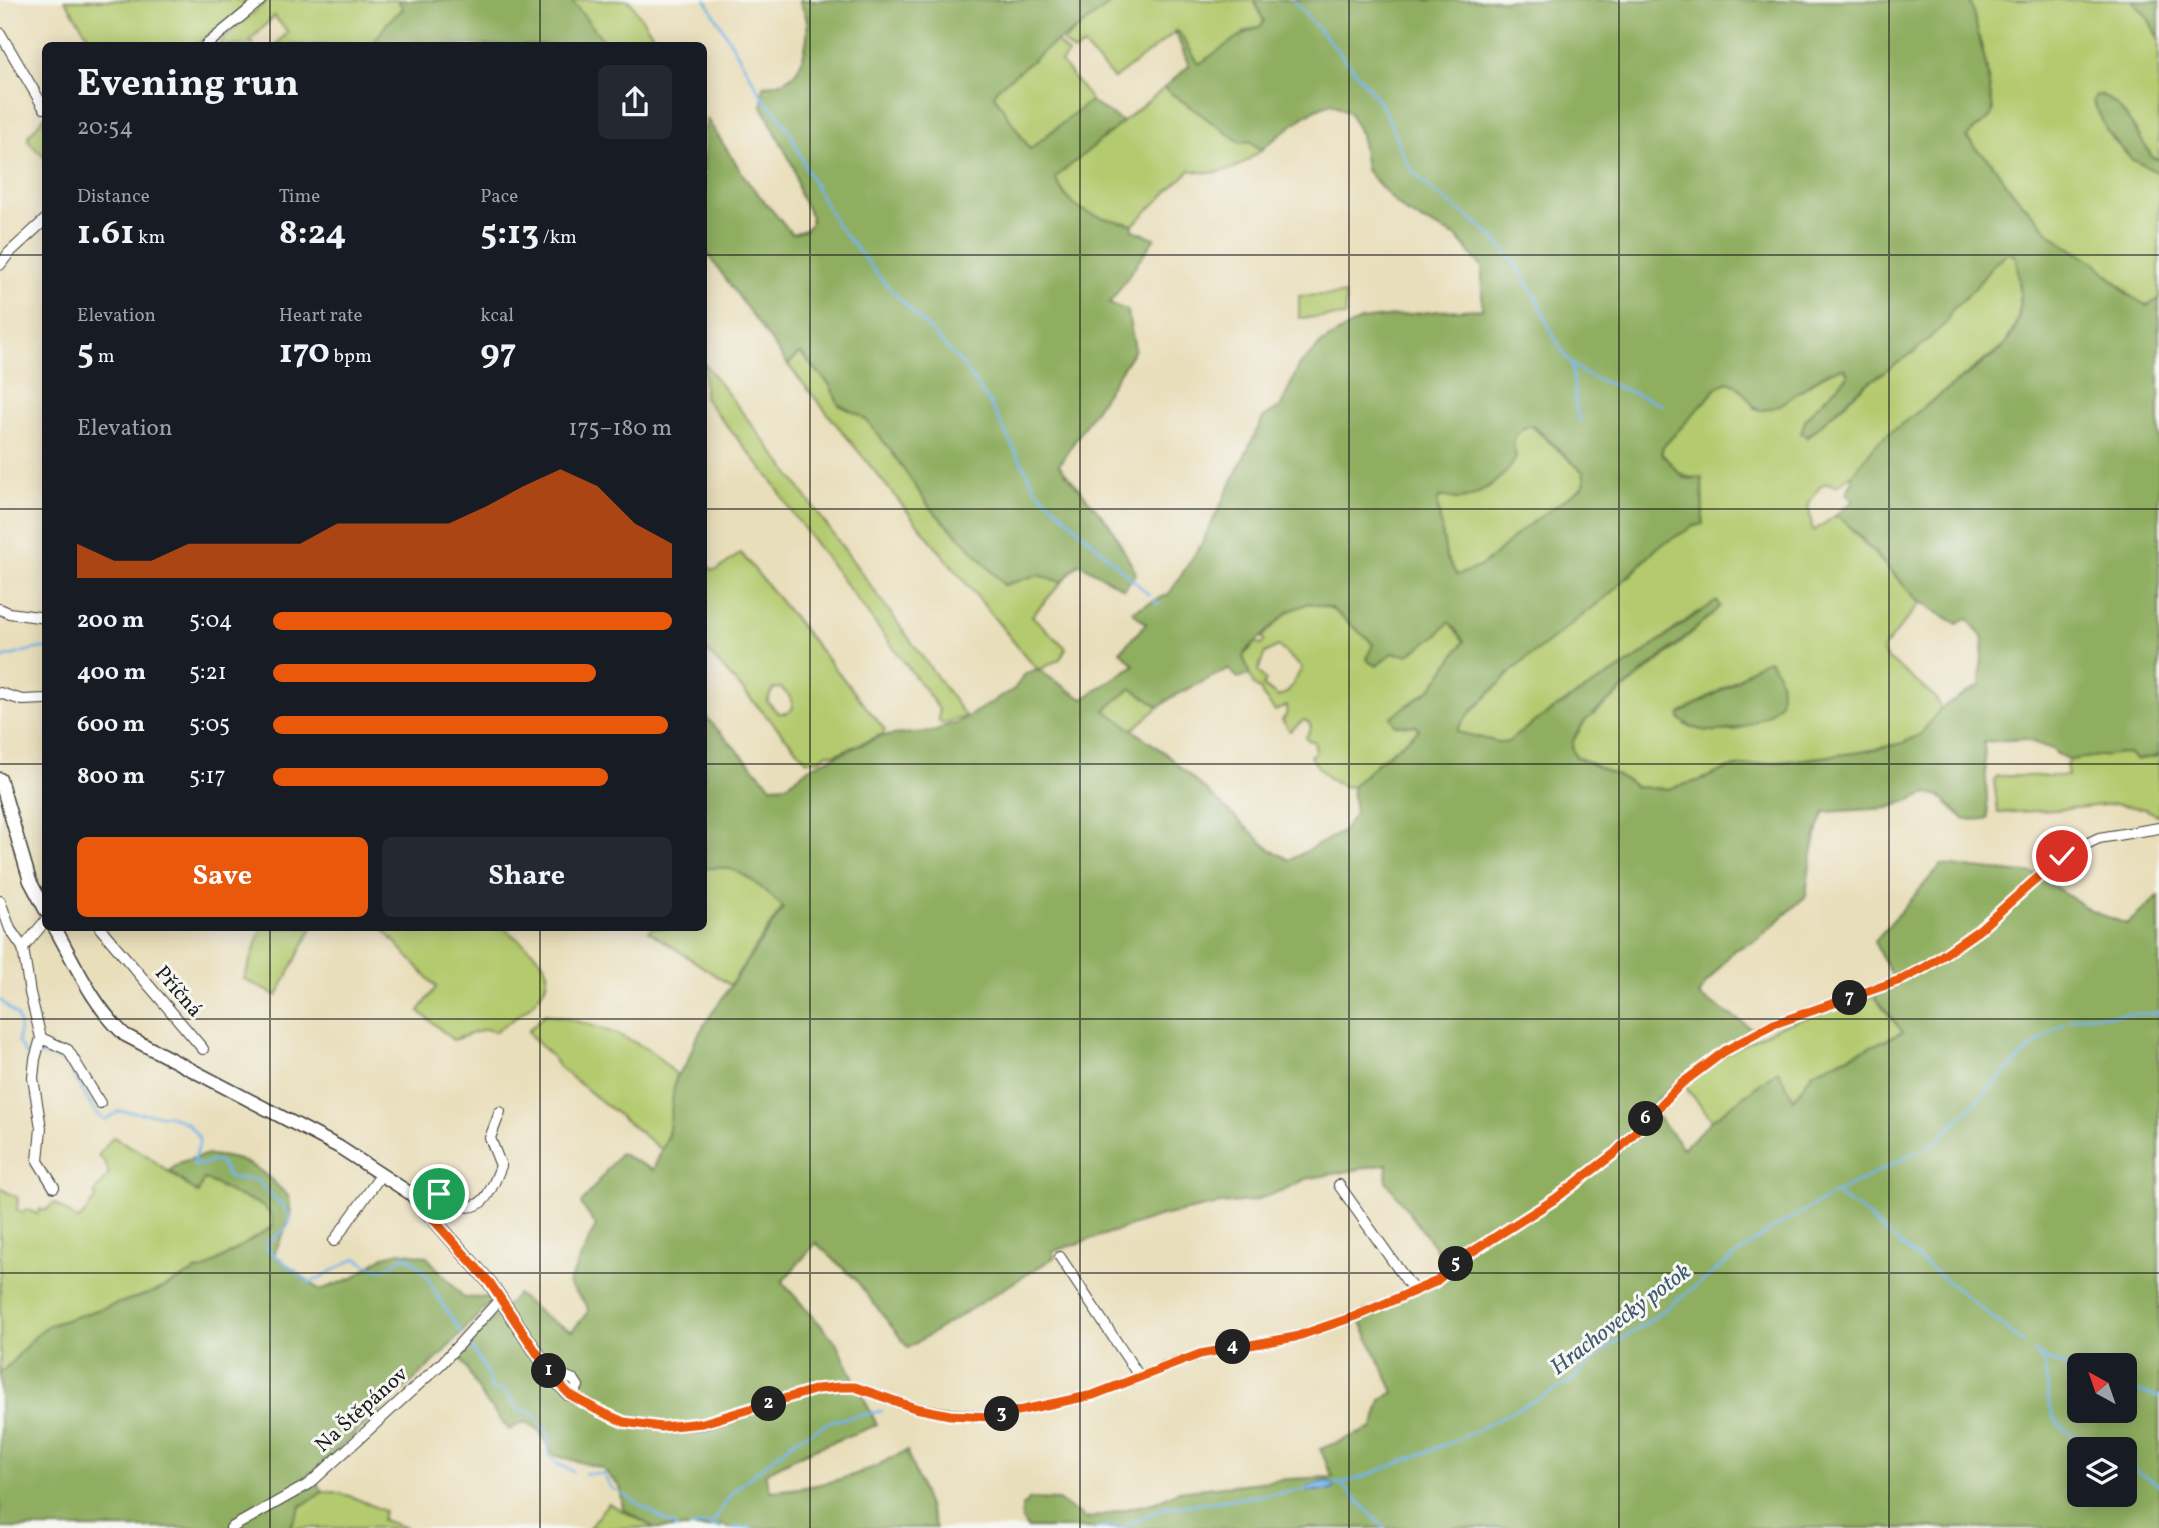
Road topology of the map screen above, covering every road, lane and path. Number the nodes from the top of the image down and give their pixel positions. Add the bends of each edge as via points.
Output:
1 (261, 0) edge
2 (0, 33) edge
3 (210, 42) edge
4 (42, 105) edge
5 (42, 223) edge
6 (0, 265) edge
7 (0, 609) edge
8 (42, 617) edge
9 (0, 693) edge
10 (42, 699) edge
11 (0, 779) edge
12 (2159, 828) edge
13 (0, 901) edge
14 (42, 904) edge
15 (42, 925) edge
16 (57, 931) edge
17 (103, 931) edge
18 (23, 948) junction
19 (41, 1038) junction
20 (202, 1049) dead end
21 (100, 1103) dead end
22 (500, 1112) dead end
23 (381, 1175) junction
24 (1339, 1185) dead end
25 (54, 1188) dead end
26 (416, 1200) junction
27 (334, 1241) dead end
28 (1060, 1257) dead end
29 (1414, 1291) junction
30 (501, 1298) junction
31 (1139, 1377) junction
32 (569, 1394) joint
33 (231, 1528) edge

1 - 3 street
2 - 4 street
5 - 6 street
7 - 8 street
9 - 10 street via 22,700
11 - 14 street via 30,881
12 - 29 street via 2099,838 2062,856 1979,930 1926,967 1774,1024 1725,1051 1681,1084 1615,1153 1435,1282
13 - 18 street
15 - 18 street
16 - 23 street via 95,998 125,1035 339,1147
17 - 20 street, Příčná
18 - 19 street
19 - 21 street via 68,1050
19 - 25 street via 33,1078 41,1128 38,1161
22 - 26 street via 490,1138 500,1166 481,1205 458,1205 439,1194
23 - 26 street
23 - 27 street
24 - 29 street
26 - 30 street
28 - 31 street
29 - 31 street via 1295,1337 1200,1354
30 - 32 street
30 - 33 street, Na Štěpánov via 442,1363 309,1484
31 - 32 street via 1093,1395 990,1417 915,1408 855,1387 841,1387 817,1389 703,1423 661,1427 624,1422

